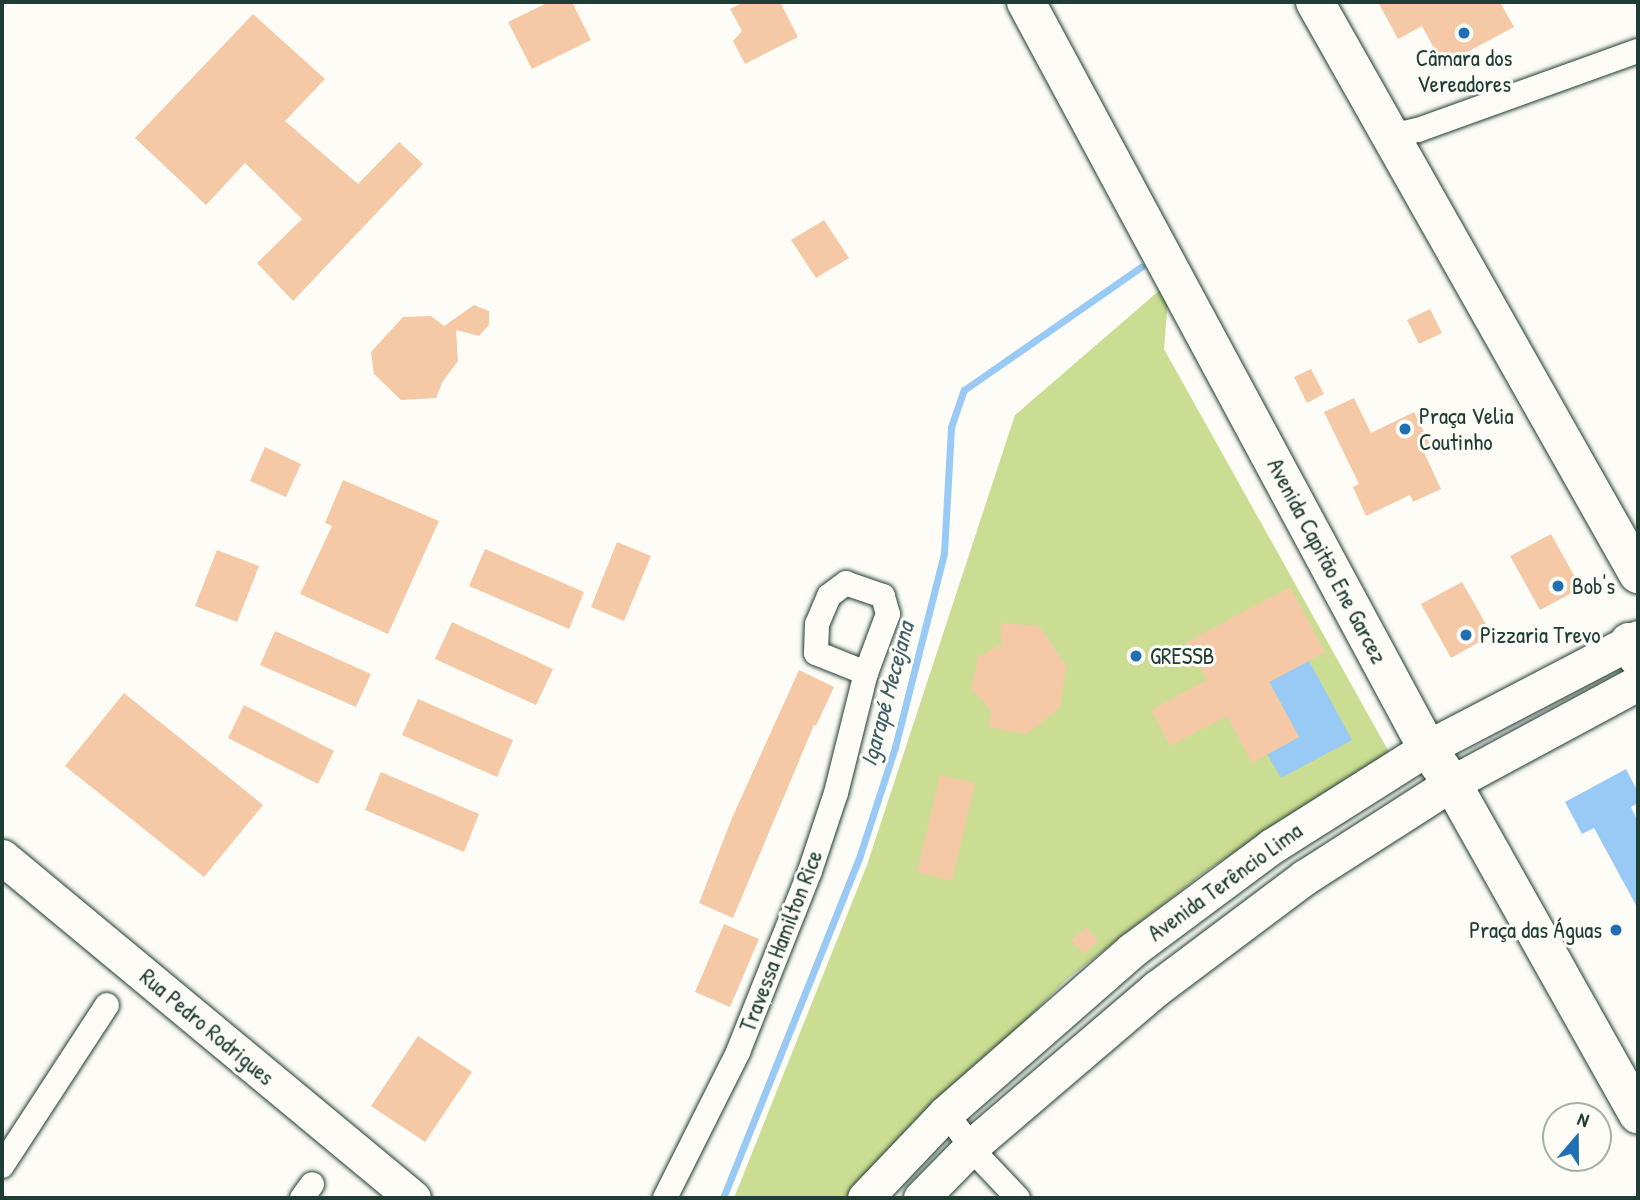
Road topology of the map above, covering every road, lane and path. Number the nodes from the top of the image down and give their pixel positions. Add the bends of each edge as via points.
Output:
1 (1026, 2) edge
2 (1315, 2) edge
3 (1638, 51) edge
4 (1391, 136) junction
5 (1638, 574) edge
6 (1635, 646) edge
7 (866, 673) dead end
8 (1638, 684) edge
9 (1427, 748) junction
10 (1452, 783) junction
11 (2, 856) edge
12 (107, 1005) dead end
13 (946, 1113) junction
14 (1638, 1114) edge
15 (973, 1145) junction
16 (2, 1166) edge
17 (413, 1198) edge
18 (665, 1198) edge
19 (865, 1198) edge
20 (921, 1198) edge
21 (1018, 1198) edge

1 - 9 main road, Avenida Capitão Ene Garcez
2 - 4 main road
3 - 4 street
4 - 5 main road
6 - 9 main road, Avenida Terêncio Lima
7 - 18 street, Travessa Hamilton Rice via 836,793 810,871 738,1052
8 - 10 main road, Avenida Terêncio Lima
9 - 10 main road, Avenida Capitão Ene Garcez
9 - 13 main road, Avenida Terêncio Lima via 1272,846 1132,950
10 - 14 main road, Avenida Capitão Ene Garcez
10 - 15 main road, Avenida Terêncio Lima via 1305,877 1168,980
11 - 17 main road, Rua Pedro Rodrigues
12 - 16 street
13 - 15 street
13 - 19 main road, Avenida Terêncio Lima
15 - 20 main road, Avenida Terêncio Lima
15 - 21 street

